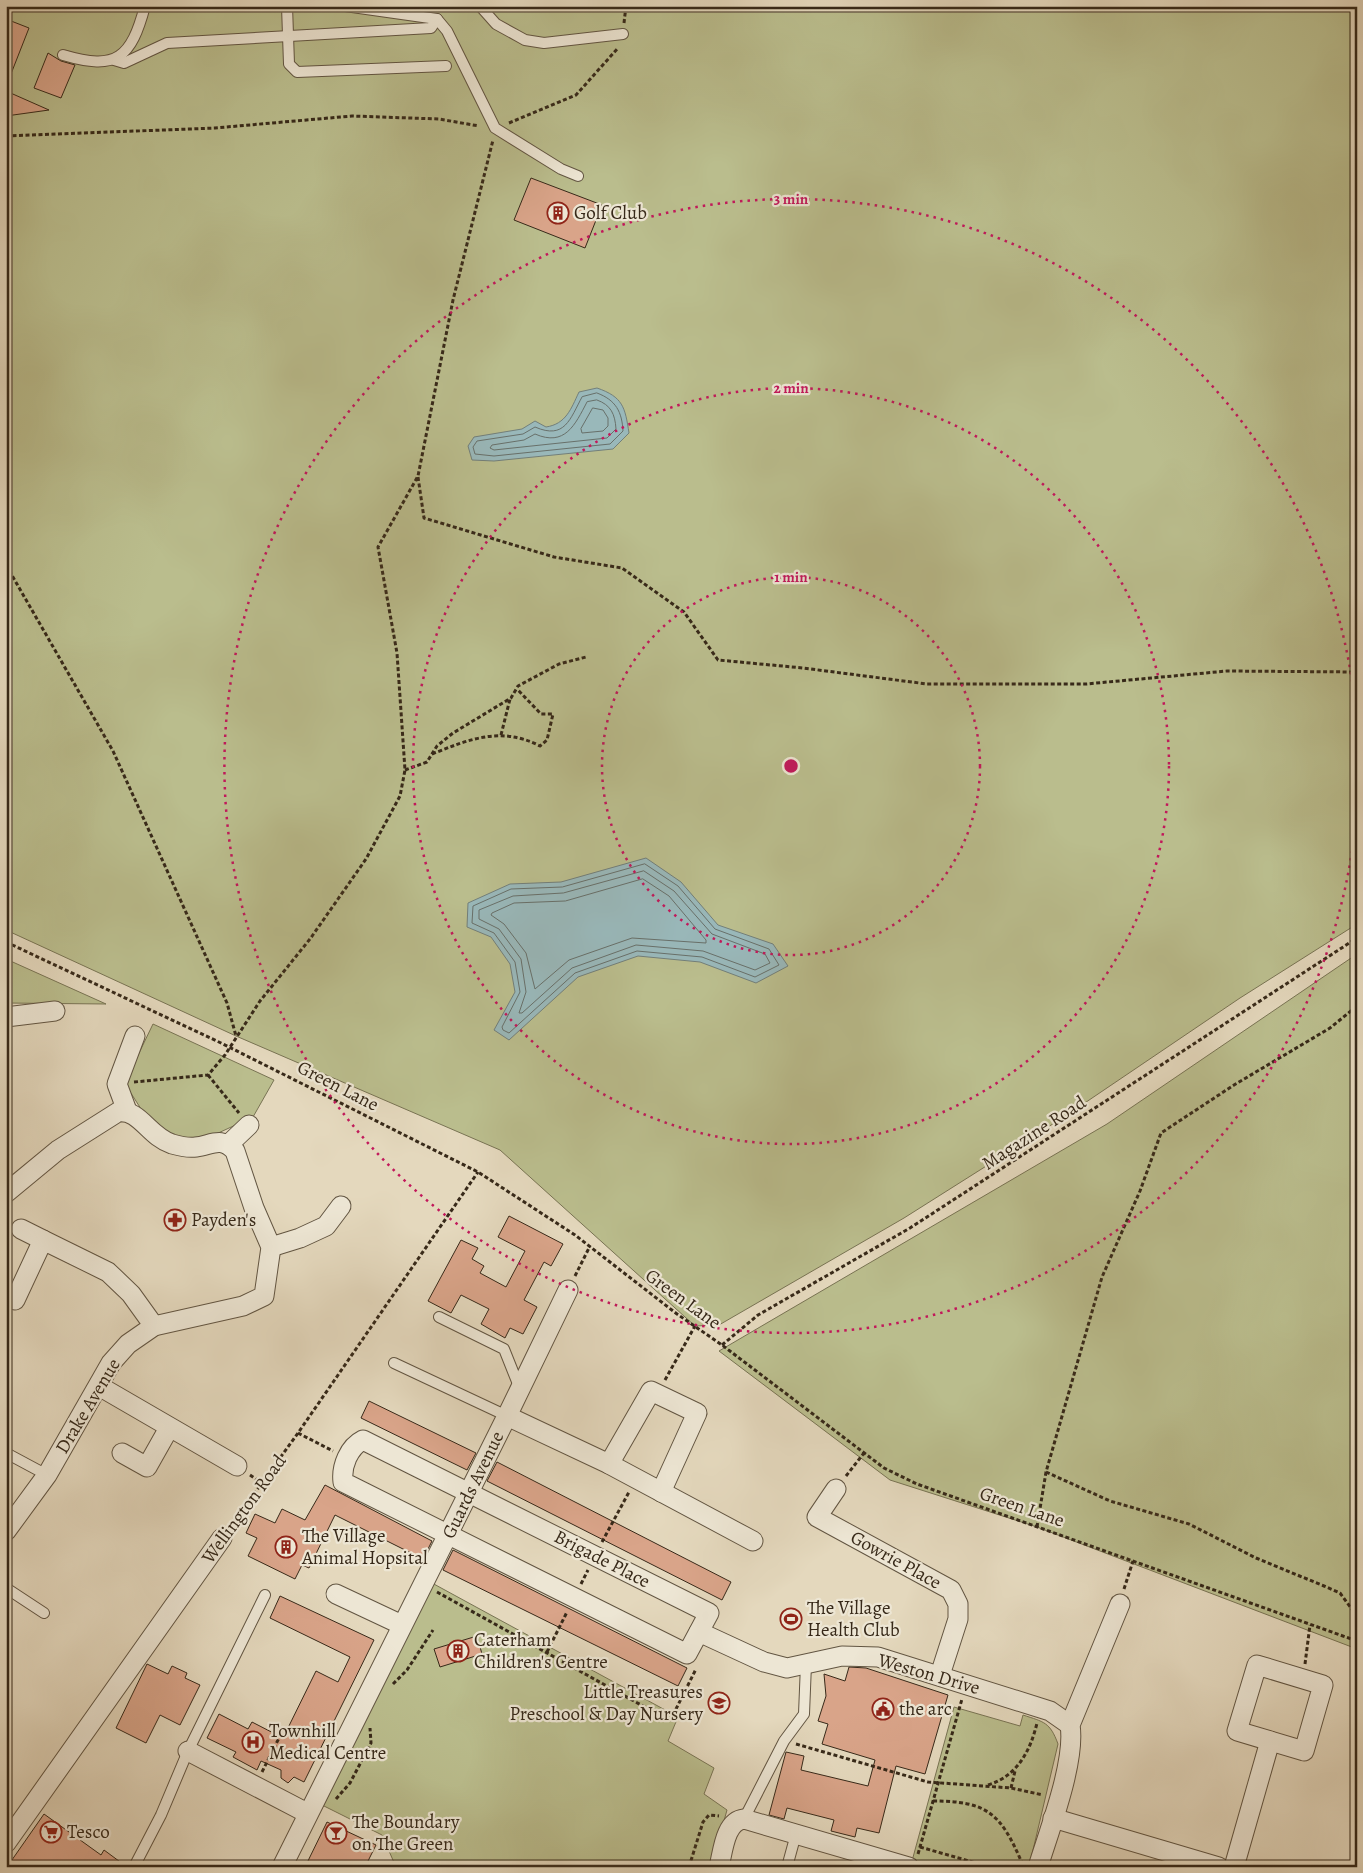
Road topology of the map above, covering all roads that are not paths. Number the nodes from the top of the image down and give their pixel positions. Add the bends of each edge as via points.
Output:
1 (145, 6) edge
2 (287, 6) edge
3 (345, 6) edge
4 (480, 6) edge
5 (414, 11) edge
6 (436, 19) junction
7 (623, 34) road end
8 (287, 35) junction
9 (63, 55) dead end
10 (114, 60) junction
11 (446, 66) dead end
12 (578, 176) dead end
13 (55, 1011) dead end
14 (6, 1017) edge
15 (135, 1036) dead end
16 (127, 1111) junction
17 (248, 1127) road end
18 (229, 1144) junction
19 (6, 1193) edge
20 (341, 1206) dead end
21 (21, 1229) dead end
22 (43, 1240) junction
23 (270, 1247) junction
24 (568, 1290) road end
25 (15, 1300) dead end
26 (439, 1317) dead end
27 (154, 1326) junction
28 (394, 1364) dead end
29 (99, 1386) junction
30 (520, 1389) junction
31 (507, 1416) junction
32 (170, 1428) junction
33 (6, 1453) edge
34 (122, 1453) dead end
35 (609, 1464) junction
36 (237, 1466) dead end
37 (47, 1475) junction
38 (836, 1489) road end
39 (469, 1492) junction
40 (661, 1492) junction
41 (6, 1531) edge
42 (449, 1533) junction
43 (222, 1538) road end
44 (753, 1541) dead end
45 (6, 1588) edge
46 (336, 1594) dead end
47 (265, 1595) dead end
48 (1120, 1604) road end
49 (44, 1613) dead end
50 (402, 1626) junction
51 (699, 1632) junction
52 (806, 1664) junction
53 (940, 1675) junction
54 (1070, 1725) junction
55 (1270, 1741) junction
56 (188, 1751) junction
57 (308, 1813) junction
58 (1054, 1818) junction
59 (740, 1819) junction
60 (796, 1834) junction
61 (6, 1843) edge
62 (865, 1861) edge
63 (912, 1864) edge
64 (134, 1867) edge
65 (282, 1867) edge
66 (719, 1867) edge
67 (787, 1867) edge
68 (1038, 1867) edge
69 (1219, 1867) edge
70 (1234, 1867) edge

1 - 10 lane via 128,51
2 - 8 lane
3 - 5 lane
4 - 7 lane via 496,24 526,40 544,43
5 - 6 lane
6 - 8 lane via 431,28
6 - 12 lane via 447,31 496,128 561,169
8 - 10 lane via 167,43 124,63
8 - 11 lane via 289,64 297,72
9 - 10 lane via 80,60
13 - 14 street
15 - 16 street via 117,1084
16 - 18 street via 137,1116 160,1140 195,1147 219,1141
16 - 19 street via 118,1112 58,1150
17 - 18 street
18 - 23 street via 235,1150
20 - 23 street via 326,1226
21 - 22 street
22 - 25 street
22 - 27 street via 108,1272 131,1294
23 - 27 street, Drake Avenue via 264,1296 243,1306
24 - 30 street, Guards Avenue
26 - 30 lane via 504,1349
27 - 29 street, Drake Avenue via 128,1344 111,1363
28 - 31 lane
29 - 32 street
29 - 37 street, Drake Avenue
30 - 31 street, Guards Avenue
31 - 35 street
31 - 39 street, Guards Avenue
32 - 34 street via 147,1467
32 - 36 street
33 - 37 lane
35 - 40 street
35 - 40 street via 651,1391 697,1413
37 - 41 street, Drake Avenue
38 - 53 street, Gowrie Place via 818,1517 951,1590 958,1604 958,1619
39 - 42 street, Guards Avenue
39 - 42 street, Brigade Place via 363,1440 356,1444 347,1459 342,1471 344,1482
39 - 51 street, Brigade Place via 709,1613
40 - 44 street
42 - 50 street, Guards Avenue
42 - 51 street, Brigade Place via 687,1654
43 - 61 street, Wellington Road
45 - 49 lane
46 - 50 street
47 - 56 lane
48 - 54 street
50 - 57 street, Guards Avenue
51 - 52 street, Weston Drive via 764,1662 787,1668
52 - 53 street, Weston Drive via 842,1656 880,1654
52 - 59 lane via 804,1714 784,1741
53 - 54 street, Weston Drive via 1050,1711
54 - 58 street via 1072,1747
55 - 55 street via 1237,1731 1257,1665 1323,1685 1304,1751
55 - 70 street
56 - 57 street
56 - 64 lane via 161,1815
57 - 65 street, Guards Avenue
58 - 68 street
58 - 69 street
59 - 60 street
59 - 66 street via 731,1825
60 - 62 street
60 - 67 lane
62 - 63 street

